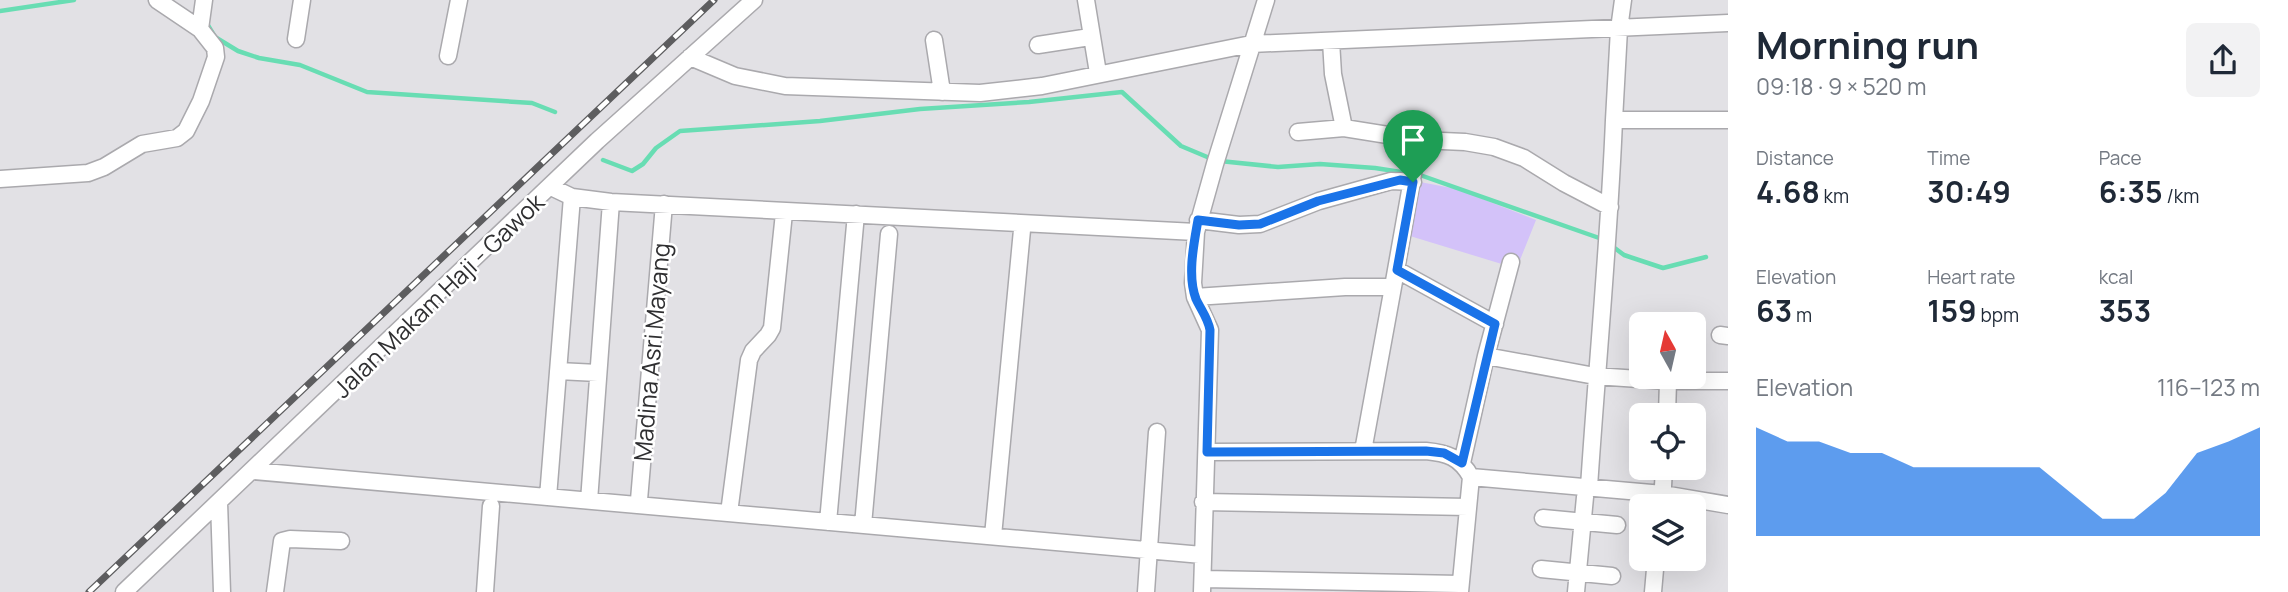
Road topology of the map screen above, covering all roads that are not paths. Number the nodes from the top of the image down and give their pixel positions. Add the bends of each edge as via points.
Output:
1 (156, 0) edge
2 (204, 0) edge
3 (302, 0) edge
4 (459, 0) edge
5 (754, 0) edge
6 (1086, 0) edge
7 (1266, 0) edge
8 (1623, 0) edge
9 (1728, 23) edge
10 (201, 24) junction
11 (1619, 29) junction
12 (1090, 37) junction
13 (296, 39) dead end
14 (934, 40) dead end
15 (1331, 41) junction
16 (1251, 44) junction
17 (1038, 45) dead end
18 (448, 56) dead end
19 (690, 57) junction
20 (1098, 73) junction
21 (942, 92) junction
22 (1614, 120) junction
23 (1728, 120) edge
24 (1344, 128) junction
25 (1298, 132) dead end
26 (1419, 140) junction
27 (0, 161) edge
28 (1413, 177) junction
29 (0, 180) edge
30 (551, 187) junction
31 (572, 197) junction
32 (611, 202) junction
33 (664, 204) junction
34 (1610, 207) junction
35 (784, 214) dead end
36 (856, 215) junction
37 (1197, 226) junction
38 (1022, 230) dead end
39 (889, 234) dead end
40 (1511, 262) dead end
41 (1397, 270) junction
42 (1393, 287) junction
43 (1195, 297) junction
44 (1495, 324) junction
45 (1486, 356) junction
46 (558, 371) junction
47 (598, 373) junction
48 (1595, 376) junction
49 (1629, 378) edge
50 (1706, 381) edge
51 (1728, 381) edge
52 (1157, 432) dead end
53 (1207, 452) junction
54 (1363, 452) junction
55 (1466, 470) junction
56 (253, 471) junction
57 (1587, 492) junction
58 (1629, 496) edge
59 (548, 497) junction
60 (639, 500) dead end
61 (589, 501) junction
62 (219, 502) junction
63 (1203, 502) junction
64 (1706, 503) edge
65 (1728, 505) edge
66 (491, 506) dead end
67 (1468, 507) junction
68 (729, 513) junction
69 (1543, 518) dead end
70 (828, 522) junction
71 (1582, 522) junction
72 (863, 525) junction
73 (1617, 525) dead end
74 (993, 536) junction
75 (341, 541) dead end
76 (1149, 550) junction
77 (1202, 555) junction
78 (1541, 569) dead end
79 (1655, 571) edge
80 (1578, 573) junction
81 (1612, 576) dead end
82 (1203, 585) edge
83 (1460, 588) edge
84 (124, 592) edge
85 (222, 592) edge
86 (275, 592) edge
87 (485, 592) edge
88 (1146, 592) edge
89 (1576, 592) edge
90 (1653, 592) edge

1 - 10 street
2 - 10 street
3 - 13 street
4 - 18 street
5 - 19 street, Jalan Makam Haji - Gawok
6 - 12 street
7 - 16 street
8 - 11 street
9 - 11 street
10 - 29 street via 214,44 216,57 201,101 181,136 142,144 88,173
11 - 15 street
11 - 22 street
12 - 17 street
12 - 20 street
14 - 21 street
15 - 16 street
15 - 24 street
16 - 20 street
16 - 37 street
19 - 21 street via 735,76 785,86
19 - 30 street, Jalan Makam Haji - Gawok
20 - 21 street via 1011,91
22 - 23 street
22 - 34 street
24 - 25 street
24 - 26 street
26 - 28 street
26 - 34 street via 1479,144 1506,151
27 - 29 street
28 - 37 street via 1318,201 1260,224
28 - 41 street
30 - 31 street
30 - 56 street, Jalan Makam Haji - Gawok
31 - 32 street
31 - 46 street
32 - 33 street
32 - 47 street
33 - 36 street
33 - 60 street, Madina Asri Mayang
34 - 48 street
35 - 68 street via 774,318 768,335 749,360
36 - 37 street
36 - 70 street
37 - 43 street
38 - 74 street
39 - 72 street
40 - 44 street
41 - 42 street
41 - 44 street
42 - 43 street
42 - 54 street
43 - 53 street via 1210,330
44 - 45 street
45 - 48 street
45 - 55 street
46 - 47 street
46 - 59 street
47 - 61 street
48 - 49 street
48 - 57 street
50 - 51 street
52 - 76 street
53 - 54 street
53 - 63 street
54 - 55 street via 1444,453
55 - 57 street
55 - 67 street
56 - 59 street
56 - 62 street, Jalan Makam Haji - Gawok
57 - 58 street
57 - 71 street
59 - 61 street
61 - 68 street
62 - 84 street, Jalan Makam Haji - Gawok
62 - 85 street
63 - 67 street
63 - 77 street
64 - 65 street
66 - 87 street
67 - 83 street
68 - 70 street
69 - 71 street
70 - 72 street
71 - 73 street
71 - 80 street
72 - 74 street
74 - 76 street
75 - 86 street via 282,541
76 - 77 street
76 - 88 street
77 - 82 street
78 - 80 street
79 - 90 street
80 - 81 street
80 - 89 street
82 - 83 street

